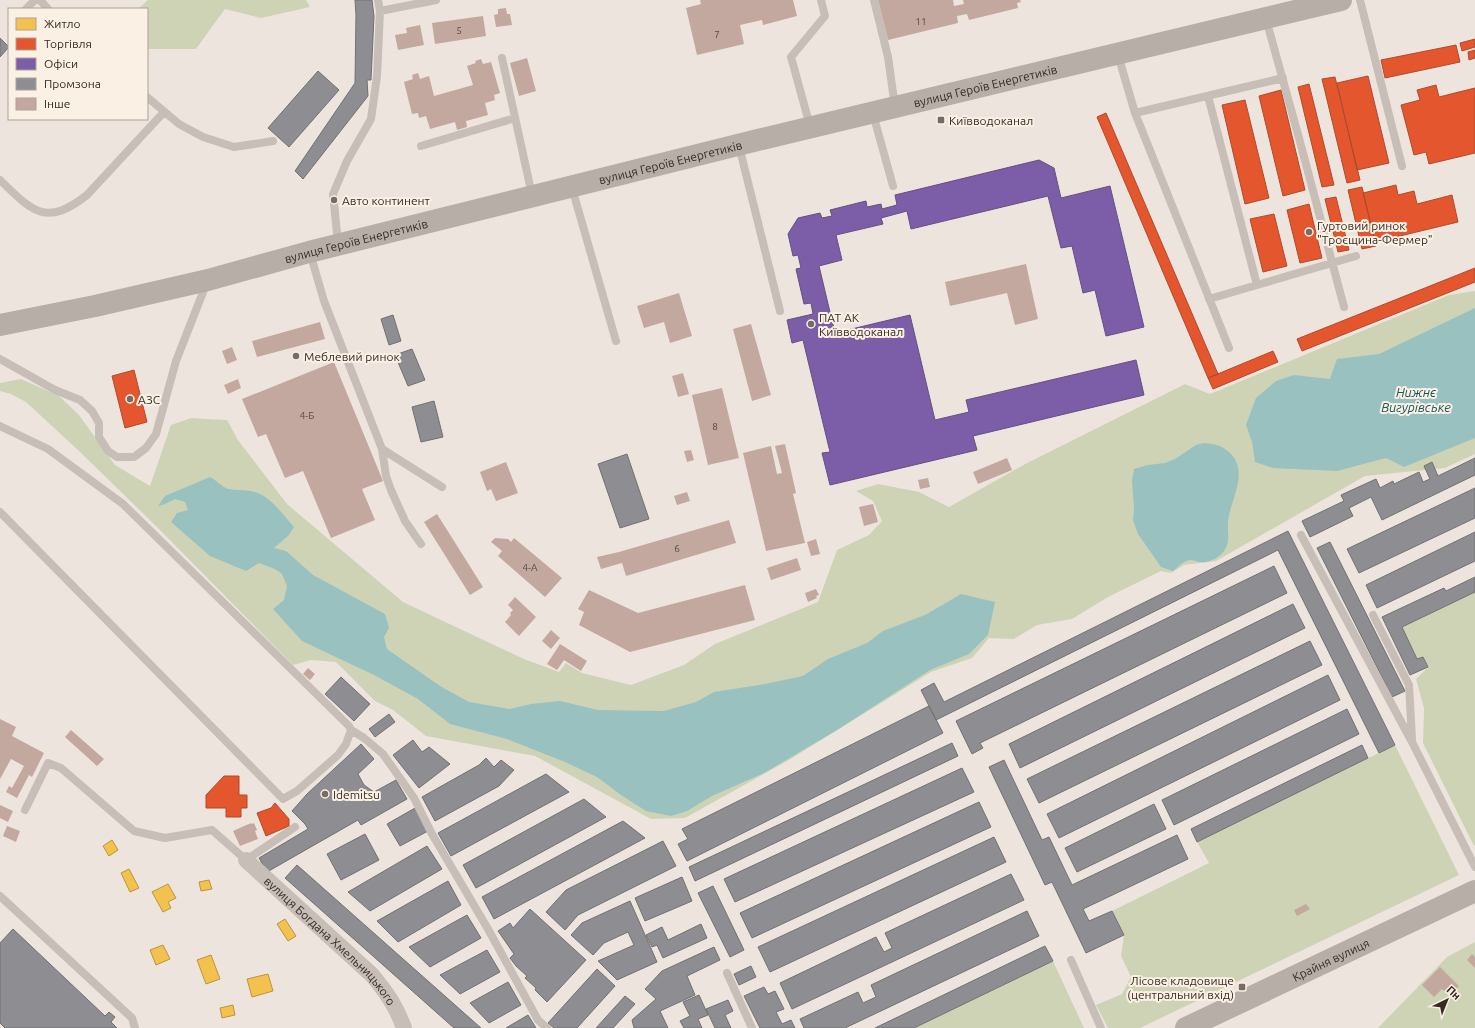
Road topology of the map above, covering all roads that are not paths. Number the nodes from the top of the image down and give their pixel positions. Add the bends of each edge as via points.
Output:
1 (35, 0) edge
2 (40, 0) edge
3 (378, 0) edge
4 (436, 0) edge
5 (820, 0) edge
6 (874, 0) edge
7 (1341, 0) edge
8 (1360, 0) edge
9 (27, 8) edge
10 (47, 8) edge
11 (380, 11) junction
12 (1266, 18) junction
13 (1117, 54) junction
14 (502, 58) dead end
15 (1283, 78) junction
16 (1208, 96) junction
17 (148, 98) edge
18 (895, 108) junction
19 (164, 112) junction
20 (873, 113) junction
21 (1135, 113) junction
22 (515, 118) junction
23 (811, 128) junction
24 (273, 141) dead end
25 (739, 145) junction
26 (421, 146) dead end
27 (1402, 166) dead end
28 (0, 180) edge
29 (893, 186) dead end
30 (572, 188) junction
31 (533, 197) junction
32 (338, 246) junction
33 (309, 252) junction
34 (1356, 256) dead end
35 (1332, 263) junction
36 (208, 280) junction
37 (1257, 285) junction
38 (1209, 299) junction
39 (1344, 308) dead end
40 (780, 311) dead end
41 (0, 325) edge
42 (616, 341) dead end
43 (1228, 348) dead end
44 (0, 359) edge
45 (0, 426) edge
46 (382, 449) junction
47 (442, 487) dead end
48 (0, 512) edge
49 (1301, 535) dead end
50 (421, 544) dead end
51 (1373, 615) dead end
52 (351, 730) junction
53 (1412, 742) junction
54 (25, 810) dead end
55 (295, 827) dead end
56 (246, 860) junction
57 (1475, 867) edge
58 (1475, 891) edge
59 (0, 896) edge
60 (1071, 960) dead end
61 (727, 973) dead end
62 (135, 1028) edge
63 (404, 1028) edge
64 (547, 1028) edge
65 (752, 1028) edge
66 (1101, 1028) edge
67 (1186, 1028) edge

1 - 9 lane
2 - 10 lane
3 - 11 lane
4 - 11 lane
5 - 23 lane via 825,16 791,57
6 - 18 lane via 888,57
7 - 12 street, вулиця Героїв Енергетиків
8 - 27 lane
11 - 32 lane via 377,76 371,119 347,161 333,194
12 - 13 street, вулиця Героїв Енергетиків
12 - 15 lane
13 - 18 street, вулиця Героїв Енергетиків
13 - 21 lane
14 - 22 lane
15 - 16 lane
15 - 35 lane
16 - 21 lane
16 - 37 lane
17 - 19 lane
18 - 20 street, вулиця Героїв Енергетиків
19 - 24 lane via 203,138 234,147
19 - 28 lane via 87,195 73,206 55,213 38,211 25,204
20 - 23 street, вулиця Героїв Енергетиків
20 - 29 lane
21 - 38 lane
22 - 26 lane
22 - 31 lane
23 - 25 street, вулиця Героїв Енергетиків
25 - 30 street, вулиця Героїв Енергетиків
25 - 40 lane
30 - 31 street, вулиця Героїв Енергетиків
30 - 42 lane
31 - 32 street, вулиця Героїв Енергетиків
32 - 33 street, вулиця Героїв Енергетиків
33 - 36 street, вулиця Героїв Енергетиків
33 - 46 lane via 324,301
34 - 35 lane
35 - 37 lane
35 - 39 lane
36 - 41 street, вулиця Героїв Енергетиків
36 - 44 lane via 176,361 156,434 146,448 134,457 117,457 108,451 99,438 99,423 92,411 80,400 55,390
37 - 38 lane
38 - 43 lane
45 - 52 lane via 48,449 124,504
46 - 47 lane
46 - 50 lane via 391,490 405,521
48 - 52 lane via 283,799 297,791 338,755 346,744
49 - 53 lane
51 - 53 lane via 1410,685
52 - 64 lane via 383,754 414,798 538,1020
53 - 57 lane
54 - 56 lane via 48,763 61,768 134,831 165,838 212,830
55 - 56 lane
56 - 63 street, вулиця Богдана Хмельницького via 372,975 389,995 399,1012
58 - 67 street, Крайня вулиця
59 - 62 lane via 132,1018
60 - 66 lane
61 - 65 lane

